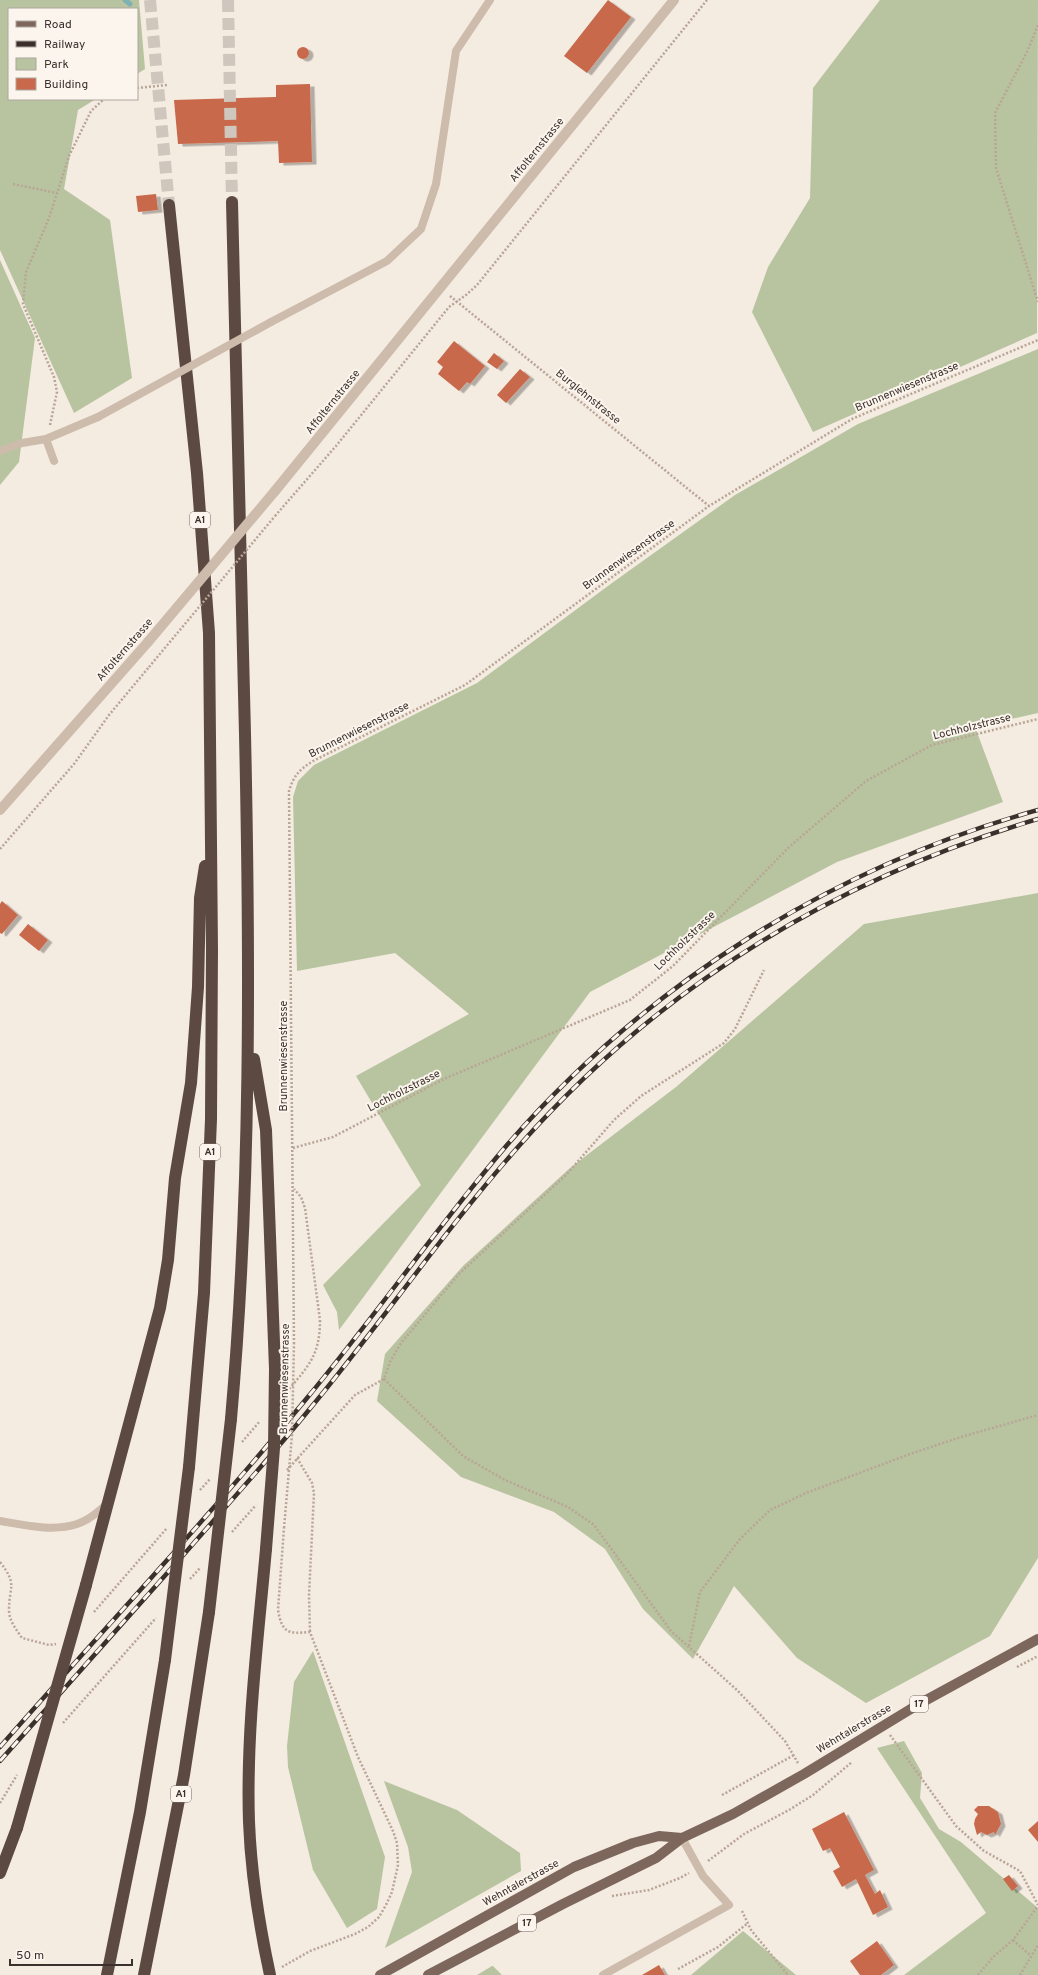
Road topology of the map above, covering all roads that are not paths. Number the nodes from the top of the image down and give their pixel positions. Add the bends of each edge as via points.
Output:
1 (490, 0) edge
2 (674, 0) edge
3 (232, 202) tunnel mouth
4 (169, 205) tunnel mouth
5 (46, 439) junction
6 (0, 451) edge
7 (54, 461) dead end
8 (0, 810) edge
9 (210, 836) junction
10 (249, 1027) junction
11 (110, 1502) junction
12 (0, 1521) edge
13 (1038, 1639) edge
14 (682, 1838) junction
15 (0, 1873) edge
16 (270, 1974) edge
17 (107, 1975) edge
18 (144, 1975) edge
19 (380, 1975) edge
20 (428, 1975) edge
21 (603, 1975) edge

1 - 5 lane, bridge via 456,51 436,184 421,229 387,261 98,417
2 - 8 street, Affolternstrasse, bridge via 275,491 148,642
3 - 10 highway, A1
4 - 9 highway, A1 via 197,473 208,625
5 - 6 lane via 22,443
5 - 7 lane
9 - 11 highway via 200,898 198,987 191,1083 175,1178 168,1260 160,1308
9 - 17 highway, A1, bridge via 212,957 208,1199 198,1380 165,1660 144,1790
10 - 16 highway, bridge via 266,1130 275,1369 274,1448 252,1712 249,1799 254,1887
10 - 18 highway, A1, bridge via 245,1208 231,1418 209,1612 187,1760
11 - 12 lane via 77,1524 48,1527
11 - 15 highway, bridge via 16,1828
13 - 14 main road, Wehntalerstrasse / 17 via 884,1724 804,1774 721,1820
14 - 19 main road, Wehntalerstrasse / 17 via 659,1836 633,1843 574,1867
14 - 20 main road, Wehntalerstrasse / 17 via 656,1858
14 - 21 lane via 703,1876 729,1905

